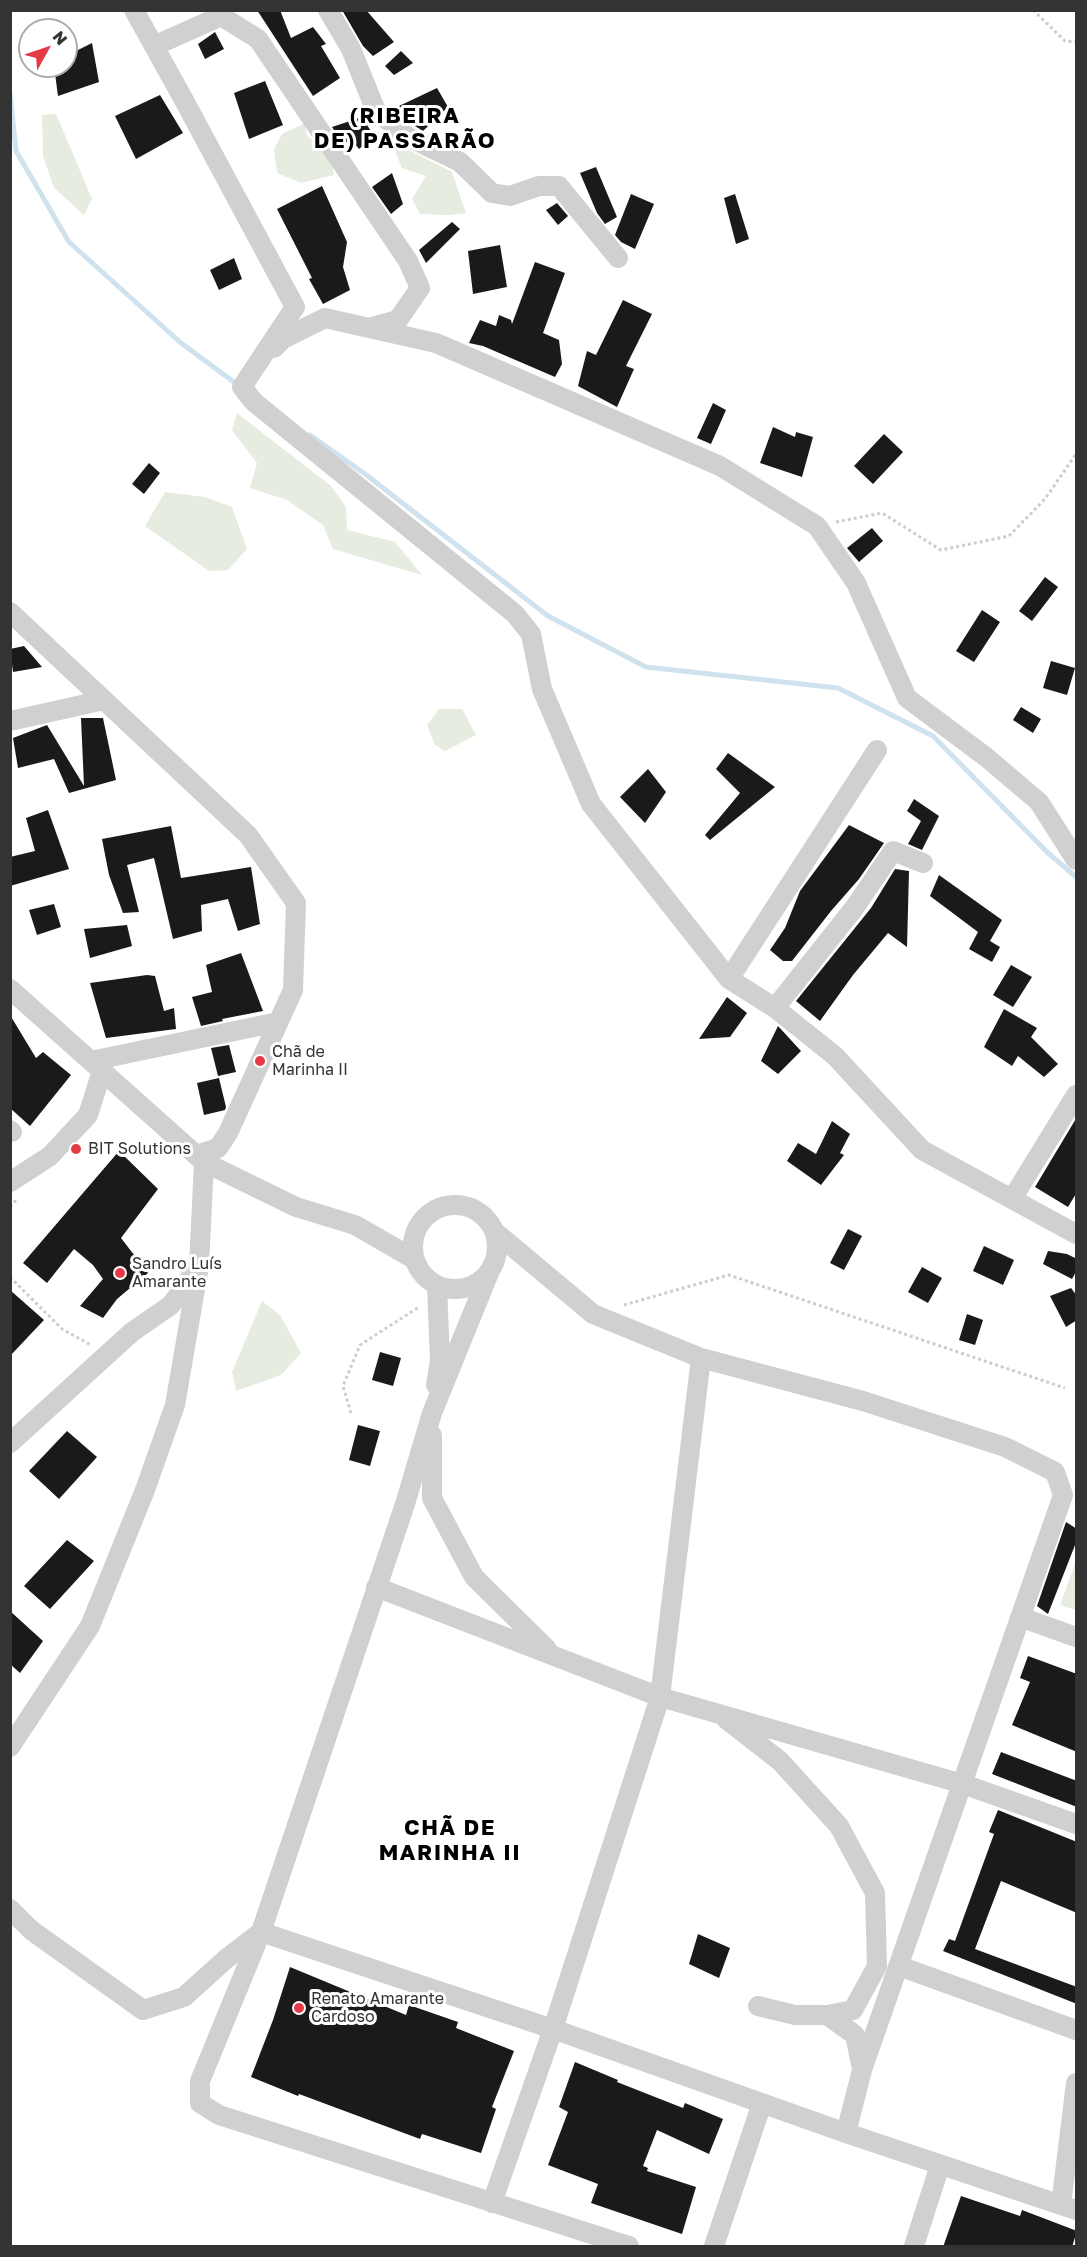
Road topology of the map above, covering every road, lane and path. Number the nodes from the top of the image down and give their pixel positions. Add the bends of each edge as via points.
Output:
1 (134, 10) edge
2 (328, 10) edge
3 (1034, 10) edge
4 (225, 13) edge
5 (1077, 42) edge
6 (154, 46) junction
7 (618, 258) dead end
8 (369, 328) junction
9 (260, 361) junction
10 (1077, 454) edge
11 (817, 526) junction
12 (10, 612) edge
13 (20, 631) edge
14 (104, 700) junction
15 (10, 721) edge
16 (877, 750) dead end
17 (1077, 860) edge
18 (923, 863) dead end
19 (729, 978) junction
20 (10, 989) edge
21 (775, 1008) junction
22 (278, 1022) junction
23 (97, 1066) junction
24 (1077, 1095) edge
25 (228, 1133) junction
26 (200, 1159) junction
27 (231, 1176) junction
28 (10, 1182) edge
29 (1012, 1199) junction
30 (495, 1232) junction
31 (1076, 1232) edge
32 (414, 1259) junction
33 (199, 1266) junction
34 (489, 1273) junction
35 (10, 1277) edge
36 (438, 1290) junction
37 (593, 1314) junction
38 (115, 1348) junction
39 (701, 1358) junction
40 (1065, 1388) dead end
41 (351, 1413) dead end
42 (432, 1413) junction
43 (10, 1443) edge
44 (376, 1587) junction
45 (1020, 1617) junction
46 (1077, 1637) edge
47 (555, 1656) junction
48 (660, 1697) junction
49 (716, 1712) junction
50 (10, 1747) edge
51 (963, 1784) junction
52 (1077, 1824) edge
53 (10, 1909) edge
54 (261, 1932) junction
55 (899, 1966) junction
56 (758, 2006) dead end
57 (827, 2015) junction
58 (553, 2029) junction
59 (1077, 2030) edge
60 (862, 2070) junction
61 (1077, 2083) edge
62 (762, 2103) junction
63 (846, 2133) junction
64 (940, 2165) junction
65 (492, 2203) junction
66 (1069, 2208) edge
67 (629, 2247) edge
68 (714, 2247) edge
69 (914, 2247) edge

1 - 6 street
2 - 7 street via 351,49 376,111 408,137 460,162 492,193 510,196 539,186 558,186
3 - 5 path via 1065,41
4 - 6 street
4 - 8 street via 258,39 408,261 420,288 398,320
6 - 9 street via 295,307
8 - 9 street via 325,318 283,339
8 - 11 street via 436,343 720,466
9 - 19 street via 242,387 254,402 515,614 531,634 542,689 591,804
10 - 11 path via 1045,499 1009,536 941,550 882,513
11 - 17 street via 856,583 907,698 1040,802
12 - 13 street
13 - 14 street
14 - 15 street
14 - 22 street via 248,835 296,903 292,990
16 - 19 street
18 - 21 street via 893,851 855,907
19 - 21 street
20 - 23 street
21 - 29 street via 835,1056 922,1150
22 - 23 street
22 - 25 street
23 - 26 street
23 - 28 street via 87,1115 51,1156
24 - 29 street
25 - 26 street via 218,1148
25 - 27 street
26 - 27 street
26 - 33 street
27 - 32 street via 296,1207 355,1225
29 - 31 street
30 - 32 street via 486,1218 473,1209 457,1204 441,1207 417,1227 412,1243
30 - 34 street via 495,1260
30 - 37 street
32 - 36 street
33 - 38 street via 171,1305
33 - 50 street via 175,1405 146,1490 90,1626
34 - 36 street via 465,1288
34 - 42 street
35 - 38 path via 62,1329 89,1345
36 - 41 path via 360,1345 343,1386
36 - 42 street via 440,1360
37 - 39 street
37 - 40 path via 729,1275
38 - 43 street
39 - 45 street via 874,1405 1005,1447 1054,1472 1063,1495
39 - 48 street
42 - 44 street
42 - 47 street via 432,1498 474,1577
44 - 47 street
44 - 54 street
45 - 46 street
45 - 51 street
47 - 48 street
48 - 49 street
48 - 58 street
49 - 51 street
49 - 57 street via 780,1761 839,1826 875,1893 877,1966 852,2010
51 - 52 street
51 - 55 street
53 - 54 street via 31,1930 143,2010 184,1997
54 - 58 street
54 - 65 street via 200,2081 200,2103 219,2115
55 - 59 street
55 - 60 street
56 - 57 street via 795,2015
57 - 60 street via 855,2035
58 - 62 street
58 - 65 street
60 - 63 street
61 - 66 street
62 - 63 street
62 - 68 street
63 - 64 street
64 - 66 street
64 - 69 street
65 - 67 street

